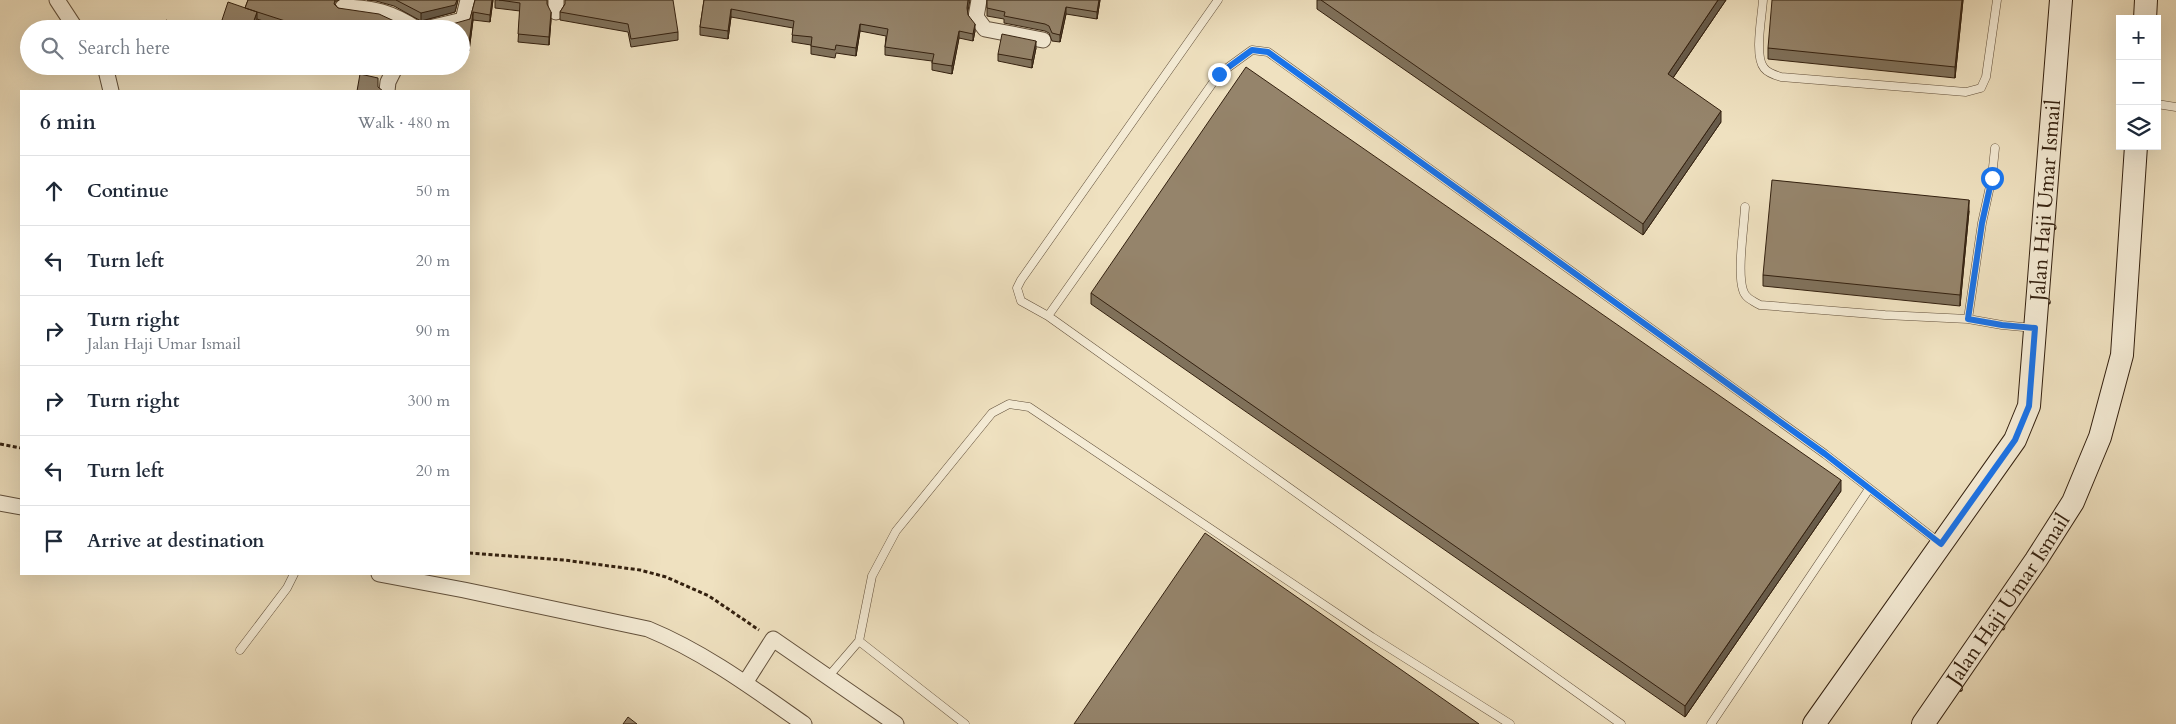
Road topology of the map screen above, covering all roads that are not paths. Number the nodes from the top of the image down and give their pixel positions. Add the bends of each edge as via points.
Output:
1 (57, 0) edge
2 (468, 0) edge
3 (979, 0) edge
4 (1218, 0) edge
5 (1763, 0) edge
6 (1997, 0) edge
7 (2061, 0) edge
8 (2146, 0) edge
9 (343, 7) edge
10 (2145, 15) edge
11 (70, 20) edge
12 (403, 20) edge
13 (462, 20) edge
14 (1043, 40) dead end
15 (107, 75) edge
16 (392, 75) edge
17 (111, 90) edge
18 (387, 90) edge
19 (2161, 105) edge
20 (2176, 107) edge
21 (1995, 148) dead end
22 (2136, 150) edge
23 (1745, 207) dead end
24 (1048, 316) junction
25 (1968, 319) junction
26 (2035, 328) junction
27 (1869, 489) junction
28 (0, 503) edge
29 (20, 507) edge
30 (1941, 544) junction
31 (294, 575) edge
32 (384, 575) edge
33 (859, 641) junction
34 (240, 650) dead end
35 (828, 677) junction
36 (745, 683) junction
37 (804, 724) edge
38 (896, 724) edge
39 (965, 724) edge
40 (1510, 724) edge
41 (1621, 724) edge
42 (1710, 724) edge
43 (1814, 724) edge
44 (1923, 724) edge

1 - 11 street
2 - 13 street
3 - 14 street via 976,17 985,29
4 - 24 lane via 1021,280 1018,288 1021,301
5 - 6 lane via 1758,55 1770,73 1781,77 1966,92 1981,88 1986,77
7 - 26 main road, Jalan Haji Umar Ismail
8 - 10 main road
9 - 12 street via 381,11
15 - 17 street
16 - 18 street
19 - 20 lane
21 - 25 lane
22 - 44 main road, Jalan Haji Umar Ismail via 2122,355 2100,438 2074,502
23 - 25 lane via 1743,290 1749,299 1760,305
24 - 27 lane via 1219,74 1252,50 1268,52
24 - 41 lane
25 - 26 lane
26 - 30 main road, Jalan Haji Umar Ismail via 2029,406 2015,440
27 - 30 lane
27 - 42 lane
28 - 29 street
30 - 43 main road, Jalan Haji Umar Ismail
31 - 34 lane via 288,588
32 - 36 street via 648,630 674,640
33 - 35 lane
33 - 39 lane
33 - 40 lane via 872,576 896,531 992,414 1009,404 1029,407
35 - 36 street via 773,638
35 - 38 street
36 - 37 street

